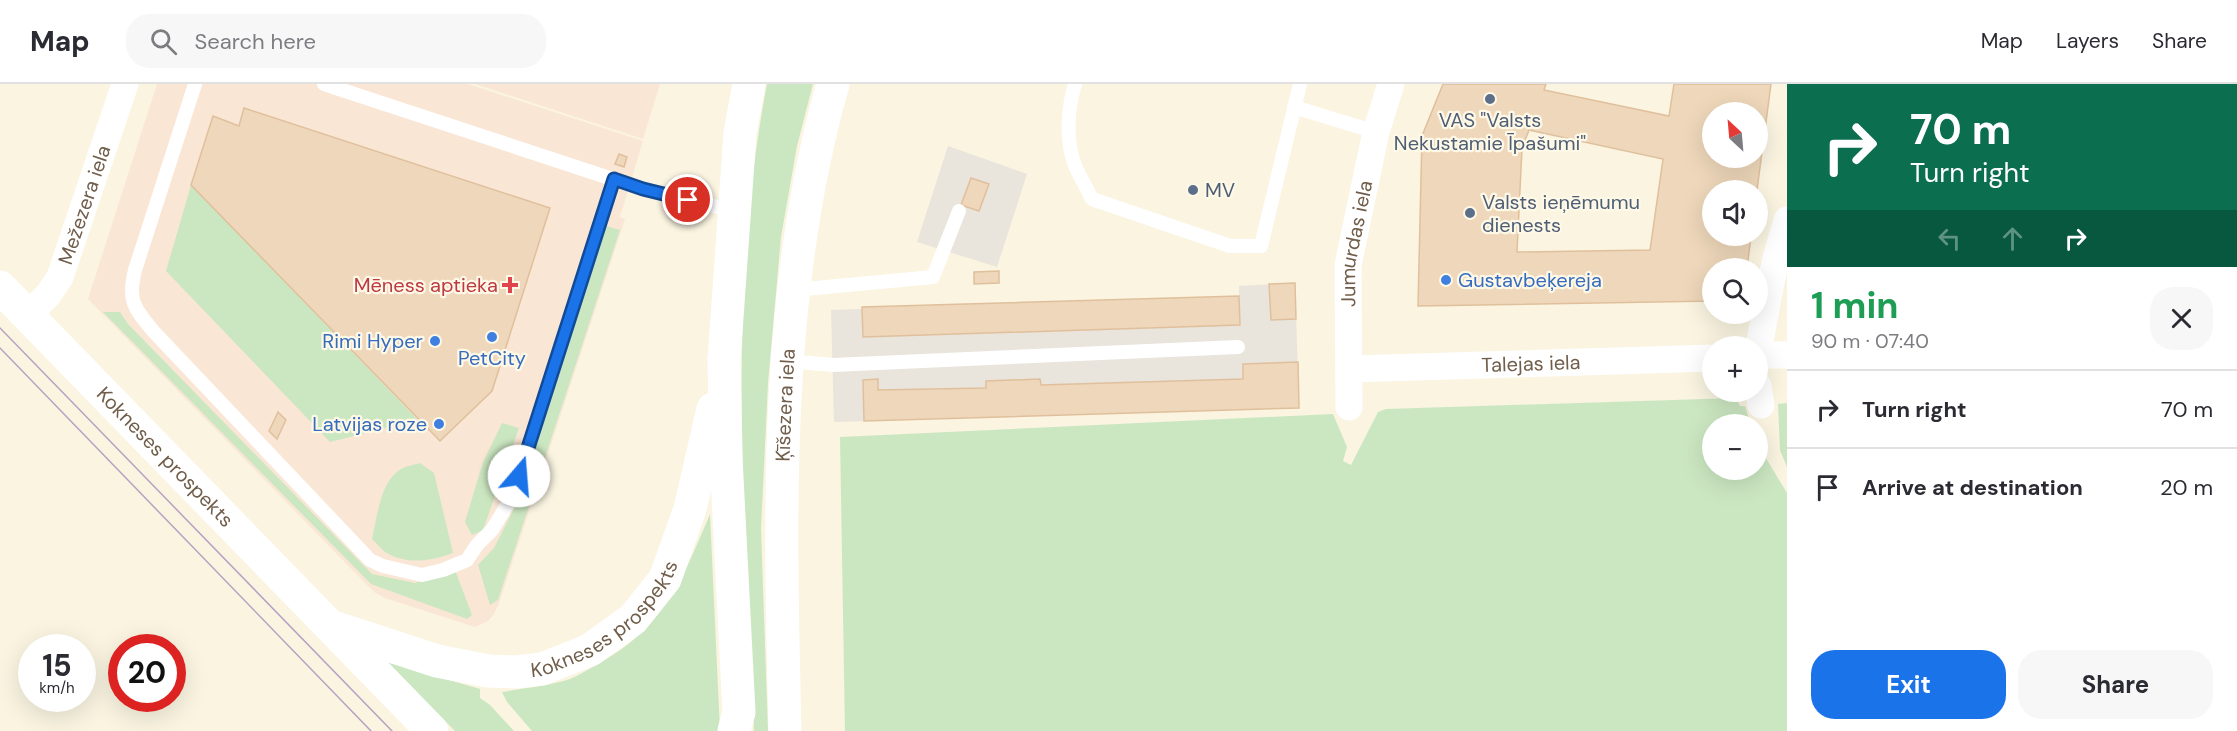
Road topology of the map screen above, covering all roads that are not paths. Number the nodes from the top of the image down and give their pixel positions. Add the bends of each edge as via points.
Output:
1 (125, 84) edge
2 (195, 84) edge
3 (324, 84) edge
4 (749, 84) edge
5 (833, 84) edge
6 (1075, 84) edge
7 (1300, 84) edge
8 (1391, 84) edge
9 (1294, 108) junction
10 (1376, 132) junction
11 (614, 179) junction
12 (734, 211) junction
13 (959, 211) dead end
14 (1787, 220) edge
15 (0, 287) edge
16 (794, 290) junction
17 (28, 315) junction
18 (1761, 336) edge
19 (1238, 348) dead end
20 (1787, 354) edge
21 (1768, 355) edge
22 (1702, 358) edge
23 (724, 360) junction
24 (787, 361) junction
25 (1348, 369) junction
26 (1349, 407) dead end
27 (330, 626) junction
28 (432, 731) edge
29 (734, 731) edge
30 (784, 731) edge

1 - 17 street, Mežezera iela via 60,278
2 - 11 lane via 135,270 131,286 134,308 370,560 422,575 467,560 512,497
3 - 11 lane
4 - 12 street via 740,133
5 - 16 street, Ķīšezera iela via 805,210
6 - 9 lane via 1069,120 1073,160 1092,199 1230,246 1262,246
7 - 9 lane
8 - 10 street, Jumurdas iela
9 - 10 lane
10 - 25 street, Jumurdas iela via 1348,265
11 - 12 lane
12 - 23 street
13 - 16 lane via 933,277
14 - 18 street
15 - 17 street, Kokneses prospekts
16 - 24 street, Ķīšezera iela
17 - 27 street, Kokneses prospekts
19 - 24 lane via 833,365
20 - 21 street
22 - 25 street, Talejas iela
23 - 27 street, Kokneses prospekts via 690,509 665,579 633,619 590,650 542,669 488,671 437,660
23 - 29 street via 739,712
24 - 30 street, Ķīšezera iela via 782,461
25 - 26 street, Jumurdas iela
27 - 28 street, Kokneses prospekts

